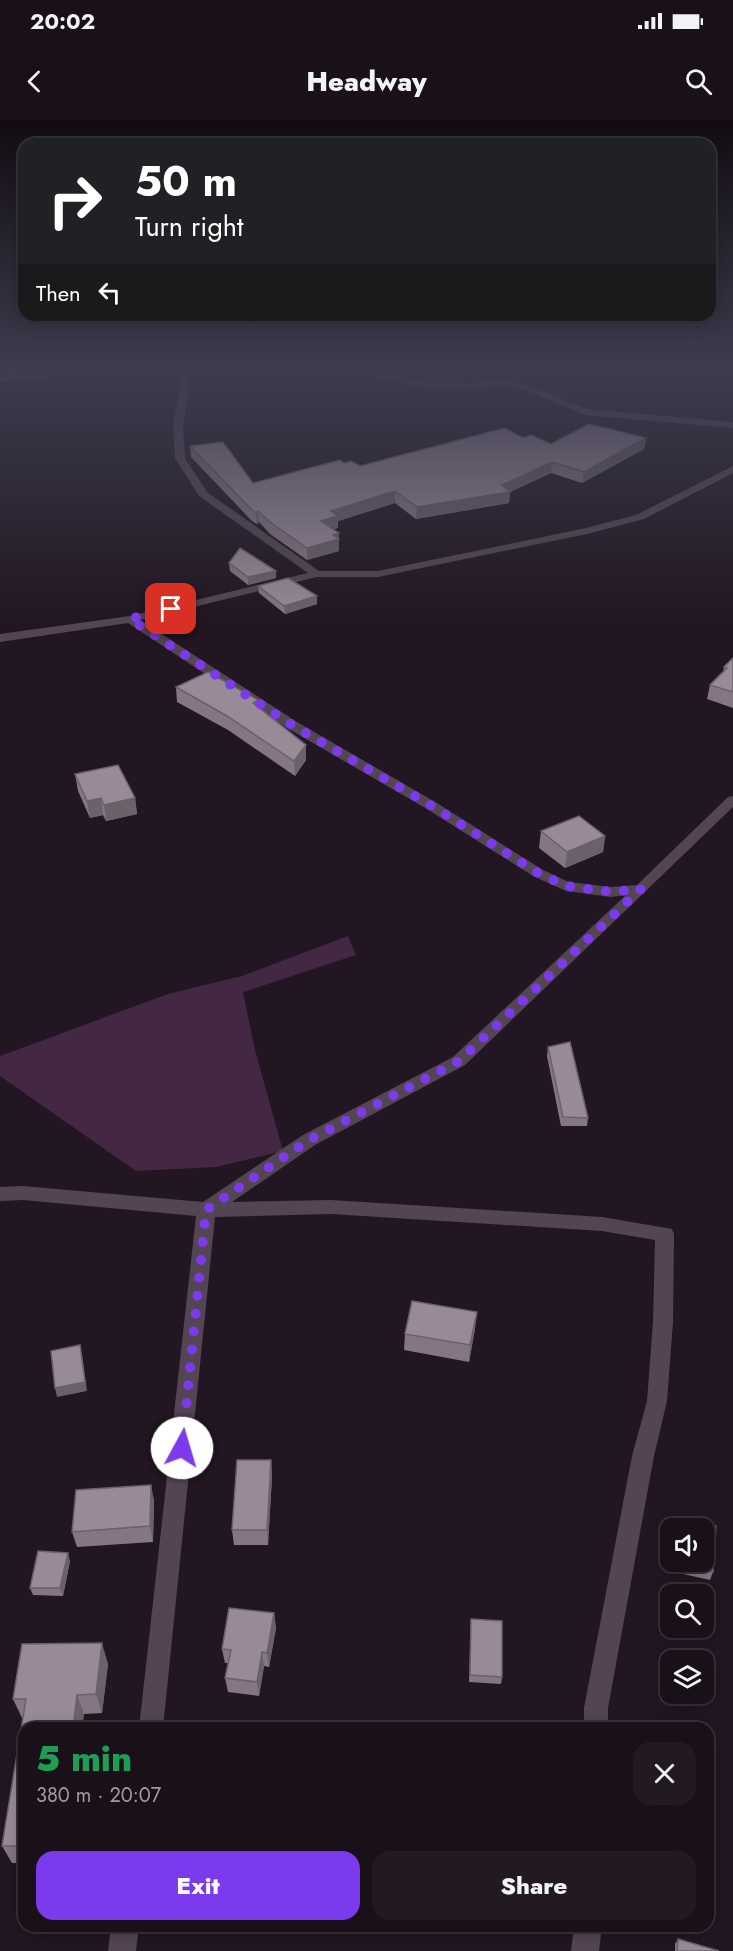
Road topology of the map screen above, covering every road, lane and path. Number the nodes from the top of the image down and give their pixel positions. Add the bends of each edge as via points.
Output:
1 (180, 454) edge
2 (733, 469) edge
3 (317, 574) junction
4 (130, 619) junction
5 (0, 638) edge
6 (733, 800) edge
7 (641, 889) junction
8 (0, 1194) edge
9 (206, 1210) junction
10 (152, 1722) edge
11 (596, 1722) edge
12 (124, 1932) edge
13 (587, 1932) edge
14 (122, 1951) edge
15 (585, 1951) edge

1 - 3 street via 203,494
2 - 3 street via 640,517 587,531 378,574
3 - 4 street
4 - 5 street
4 - 7 street via 292,725 538,873 566,886 611,892
6 - 7 street
7 - 9 street via 459,1061 309,1140
8 - 9 street
9 - 10 street
9 - 11 street via 331,1207 602,1224 665,1234 657,1401 643,1456
12 - 14 street
13 - 15 street

